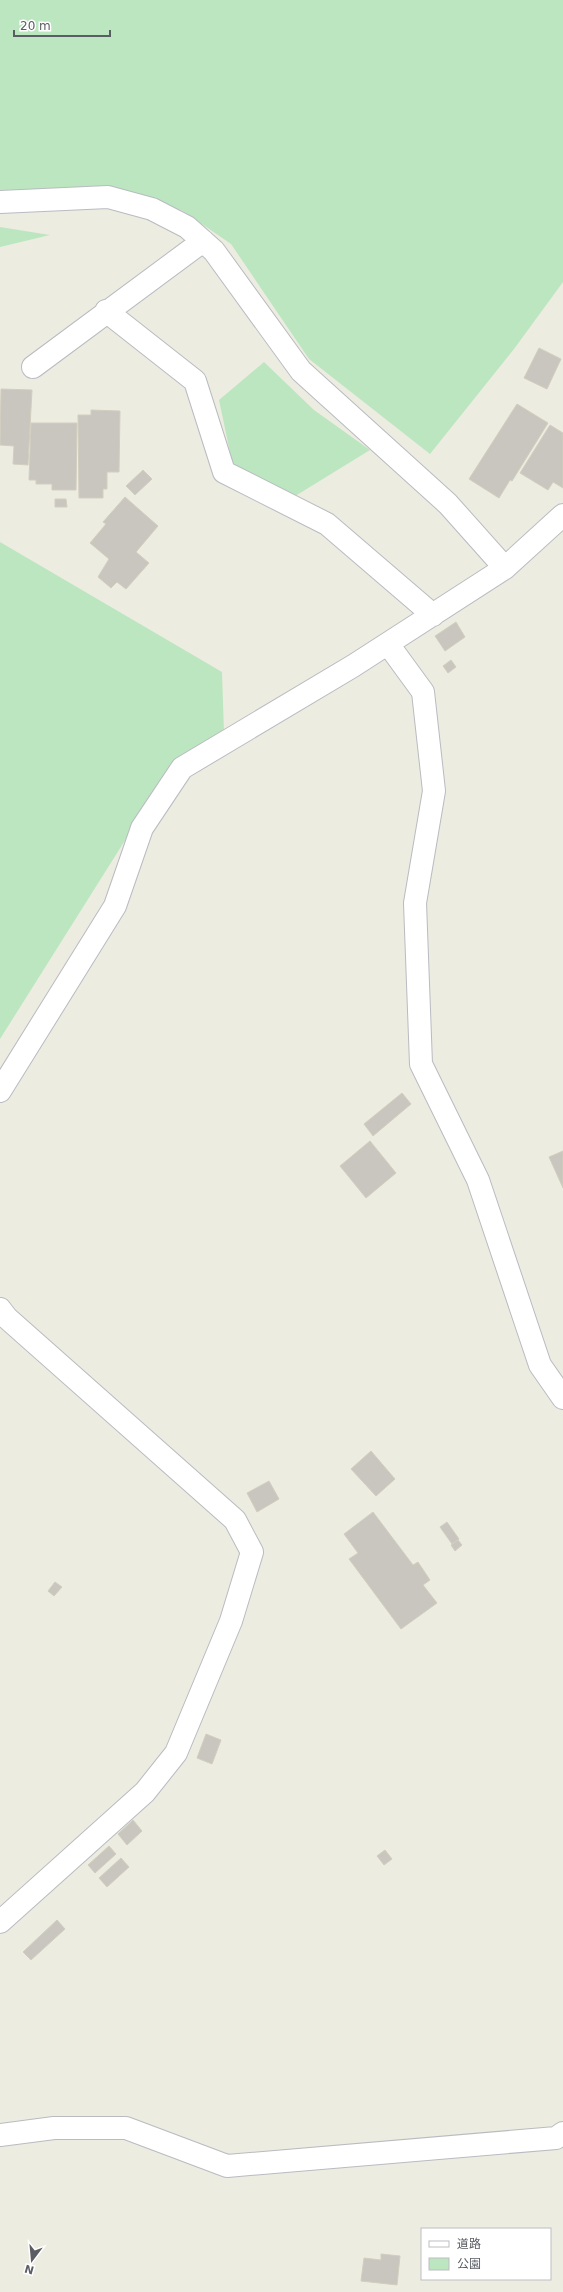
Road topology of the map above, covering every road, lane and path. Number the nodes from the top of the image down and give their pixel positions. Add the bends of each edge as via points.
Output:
1 (0, 202) edge
2 (202, 241) junction
3 (106, 311) junction
4 (33, 367) dead end
5 (563, 515) edge
6 (505, 568) junction
7 (433, 615) junction
8 (388, 644) junction
9 (0, 1091) edge
10 (0, 1310) edge
11 (563, 1398) edge
12 (0, 1922) edge
13 (0, 2135) edge
14 (561, 2138) edge

1 - 2 street via 108,197 152,208 187,227
2 - 3 street
2 - 6 street via 214,251 301,371 448,504
3 - 4 street
3 - 7 street via 195,381 224,472 327,524
5 - 6 street
6 - 7 street
7 - 8 street
8 - 9 street via 182,768 142,828 115,906
8 - 11 street via 423,692 434,791 414,903 421,1064 478,1180 540,1365
10 - 12 street via 235,1520 252,1552 231,1622 176,1753 144,1792
13 - 14 street via 54,2128 126,2128 227,2166

